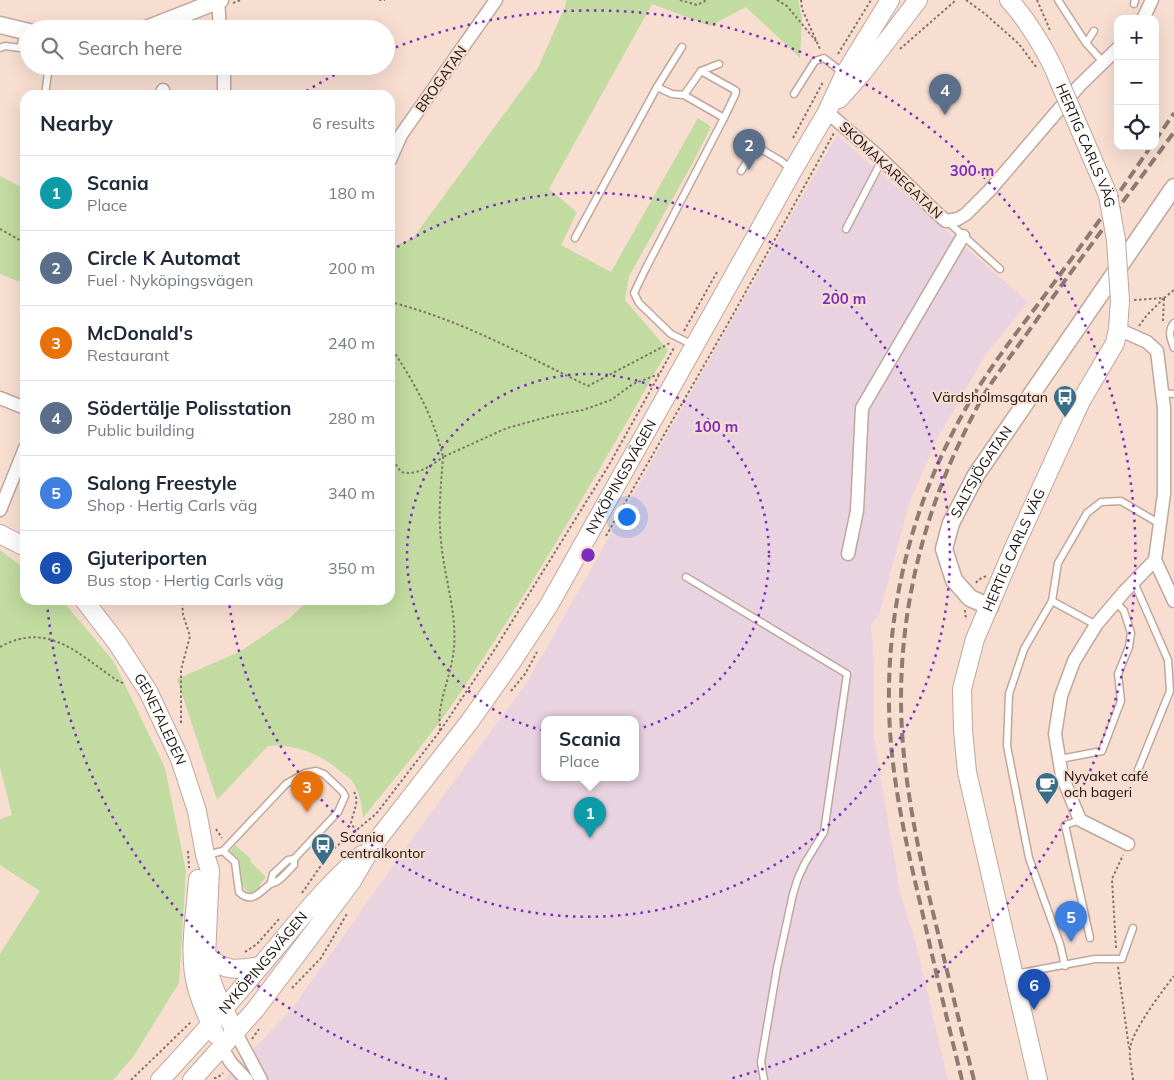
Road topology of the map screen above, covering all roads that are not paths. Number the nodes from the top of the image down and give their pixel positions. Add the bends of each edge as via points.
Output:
1 (219, 0) edge
2 (496, 0) edge
3 (890, 0) edge
4 (918, 0) edge
5 (996, 0) edge
6 (1009, 0) edge
7 (1058, 0) edge
8 (1152, 0) edge
9 (1145, 15) edge
10 (169, 20) edge
11 (220, 20) edge
12 (0, 25) edge
13 (20, 30) edge
14 (1094, 31) dead end
15 (1086, 43) junction
16 (1039, 44) junction
17 (682, 47) dead end
18 (0, 48) edge
19 (20, 48) edge
20 (1114, 52) edge
21 (1104, 63) junction
22 (719, 64) dead end
23 (701, 71) junction
24 (844, 74) junction
25 (48, 75) edge
26 (224, 75) edge
27 (657, 87) junction
28 (46, 90) edge
29 (224, 90) edge
30 (794, 94) dead end
31 (684, 95) junction
32 (828, 112) junction
33 (724, 118) junction
34 (395, 149) edge
35 (882, 160) junction
36 (793, 170) junction
37 (742, 171) dead end
38 (1174, 187) edge
39 (946, 221) junction
40 (846, 229) dead end
41 (963, 236) junction
42 (575, 238) dead end
43 (1000, 269) dead end
44 (1174, 323) edge
45 (1135, 330) junction
46 (687, 342) junction
47 (1174, 348) edge
48 (1168, 393) edge
49 (0, 398) edge
50 (20, 406) edge
51 (20, 460) edge
52 (0, 510) edge
53 (1160, 524) junction
54 (0, 534) edge
55 (20, 545) edge
56 (848, 554) dead end
57 (1155, 560) junction
58 (686, 577) dead end
59 (1134, 582) junction
60 (1052, 601) junction
61 (1174, 601) edge
62 (1116, 602) junction
63 (88, 605) edge
64 (990, 607) junction
65 (1096, 625) junction
66 (1060, 759) junction
67 (1138, 770) dead end
68 (1080, 820) junction
69 (1128, 844) dead end
70 (370, 848) junction
71 (223, 851) junction
72 (196, 853) junction
73 (1133, 928) dead end
74 (1090, 938) dead end
75 (206, 956) junction
76 (260, 966) junction
77 (1065, 966) junction
78 (1014, 974) junction
79 (224, 1010) junction
80 (211, 1025) junction
81 (236, 1032) junction
82 (222, 1048) junction
83 (160, 1080) edge
84 (192, 1080) edge
85 (247, 1080) edge
86 (261, 1080) edge
87 (764, 1080) edge
88 (1038, 1080) edge

1 - 10 street
1 - 11 street
2 - 34 street, BROGATAN via 401,135
3 - 24 main road, NYKÖPINGSVÄGEN
4 - 24 main road, NYKÖPINGSVÄGEN
5 - 16 main road, HERTIG CARLS VÄG
6 - 16 main road, HERTIG CARLS VÄG
7 - 15 lane
8 - 9 street
12 - 13 street
14 - 15 lane
15 - 21 lane
16 - 45 main road, HERTIG CARLS VÄG, bridge via 1056,72 1108,195 1116,240 1120,301
17 - 27 lane
18 - 19 lane
20 - 21 street, SKOMAKAREGATAN
21 - 39 street, SKOMAKAREGATAN via 1078,86 989,191 966,214
22 - 23 lane
23 - 31 lane
23 - 33 lane via 736,91
24 - 30 lane via 824,58 815,61
24 - 32 main road, NYKÖPINGSVÄGEN
25 - 28 lane
26 - 29 street
27 - 31 lane
27 - 42 lane
31 - 33 lane
32 - 35 street, SKOMAKAREGATAN
32 - 36 main road, NYKÖPINGSVÄGEN
33 - 46 lane via 634,293 639,303 671,334
35 - 39 street, SKOMAKAREGATAN
35 - 40 lane
36 - 37 lane via 761,149 754,151
36 - 46 main road, NYKÖPINGSVÄGEN
38 - 64 street, SALTSJÖGATAN via 976,475 951,523 944,549 954,580 970,598
39 - 41 lane
41 - 43 lane
41 - 56 street via 862,408 856,511
44 - 47 lane via 1170,327 1170,337
45 - 48 street via 1158,351
45 - 64 main road, HERTIG CARLS VÄG via 1115,343 1081,401
46 - 70 main road, NYKÖPINGSVÄGEN via 549,605 470,721
48 - 53 street via 1164,408 1164,494
49 - 50 street
51 - 52 street
53 - 57 street
53 - 60 lane via 1121,501 1101,502 1087,514 1058,563
54 - 55 main road
57 - 59 street
57 - 61 street
58 - 87 lane via 847,674 824,832 802,870 793,894 777,968 761,1062
59 - 62 street
59 - 67 lane via 1168,660 1170,691
60 - 65 lane
60 - 77 lane via 1024,649 1009,694 1007,746 1029,858
62 - 65 street
62 - 66 lane via 1124,611 1131,633 1118,674 1121,701 1102,751
63 - 72 main road, GENETALEDEN via 148,691 176,750 197,811
64 - 78 main road, HERTIG CARLS VÄG via 975,639 962,689 963,730 967,772
65 - 66 street via 1074,661 1061,696 1055,734
66 - 68 street via 1062,776
68 - 69 street
68 - 74 lane via 1065,825
70 - 76 main road, NYKÖPINGSVÄGEN via 314,902
70 - 81 main road, NYKÖPINGSVÄGEN via 328,915
71 - 71 lane via 235,862 237,888 241,894 252,898 294,865 294,859 338,812 345,796 324,774 316,771 305,773 286,784
71 - 72 lane
72 - 75 main road, GENETALEDEN via 210,870
72 - 80 main road, GENETALEDEN via 193,962 196,984
73 - 77 lane via 1122,959 1095,959
75 - 76 main road via 227,969
75 - 79 main road, GENETALEDEN via 211,982
76 - 79 main road, NYKÖPINGSVÄGEN
77 - 78 lane
78 - 88 main road, HERTIG CARLS VÄG
79 - 80 main road, NYKÖPINGSVÄGEN
79 - 81 main road, GENETALEDEN
80 - 82 main road, GENETALEDEN
80 - 83 main road, NYKÖPINGSVÄGEN
81 - 82 main road, NYKÖPINGSVÄGEN
81 - 86 street
82 - 84 main road, NYKÖPINGSVÄGEN
82 - 85 street via 231,1064

